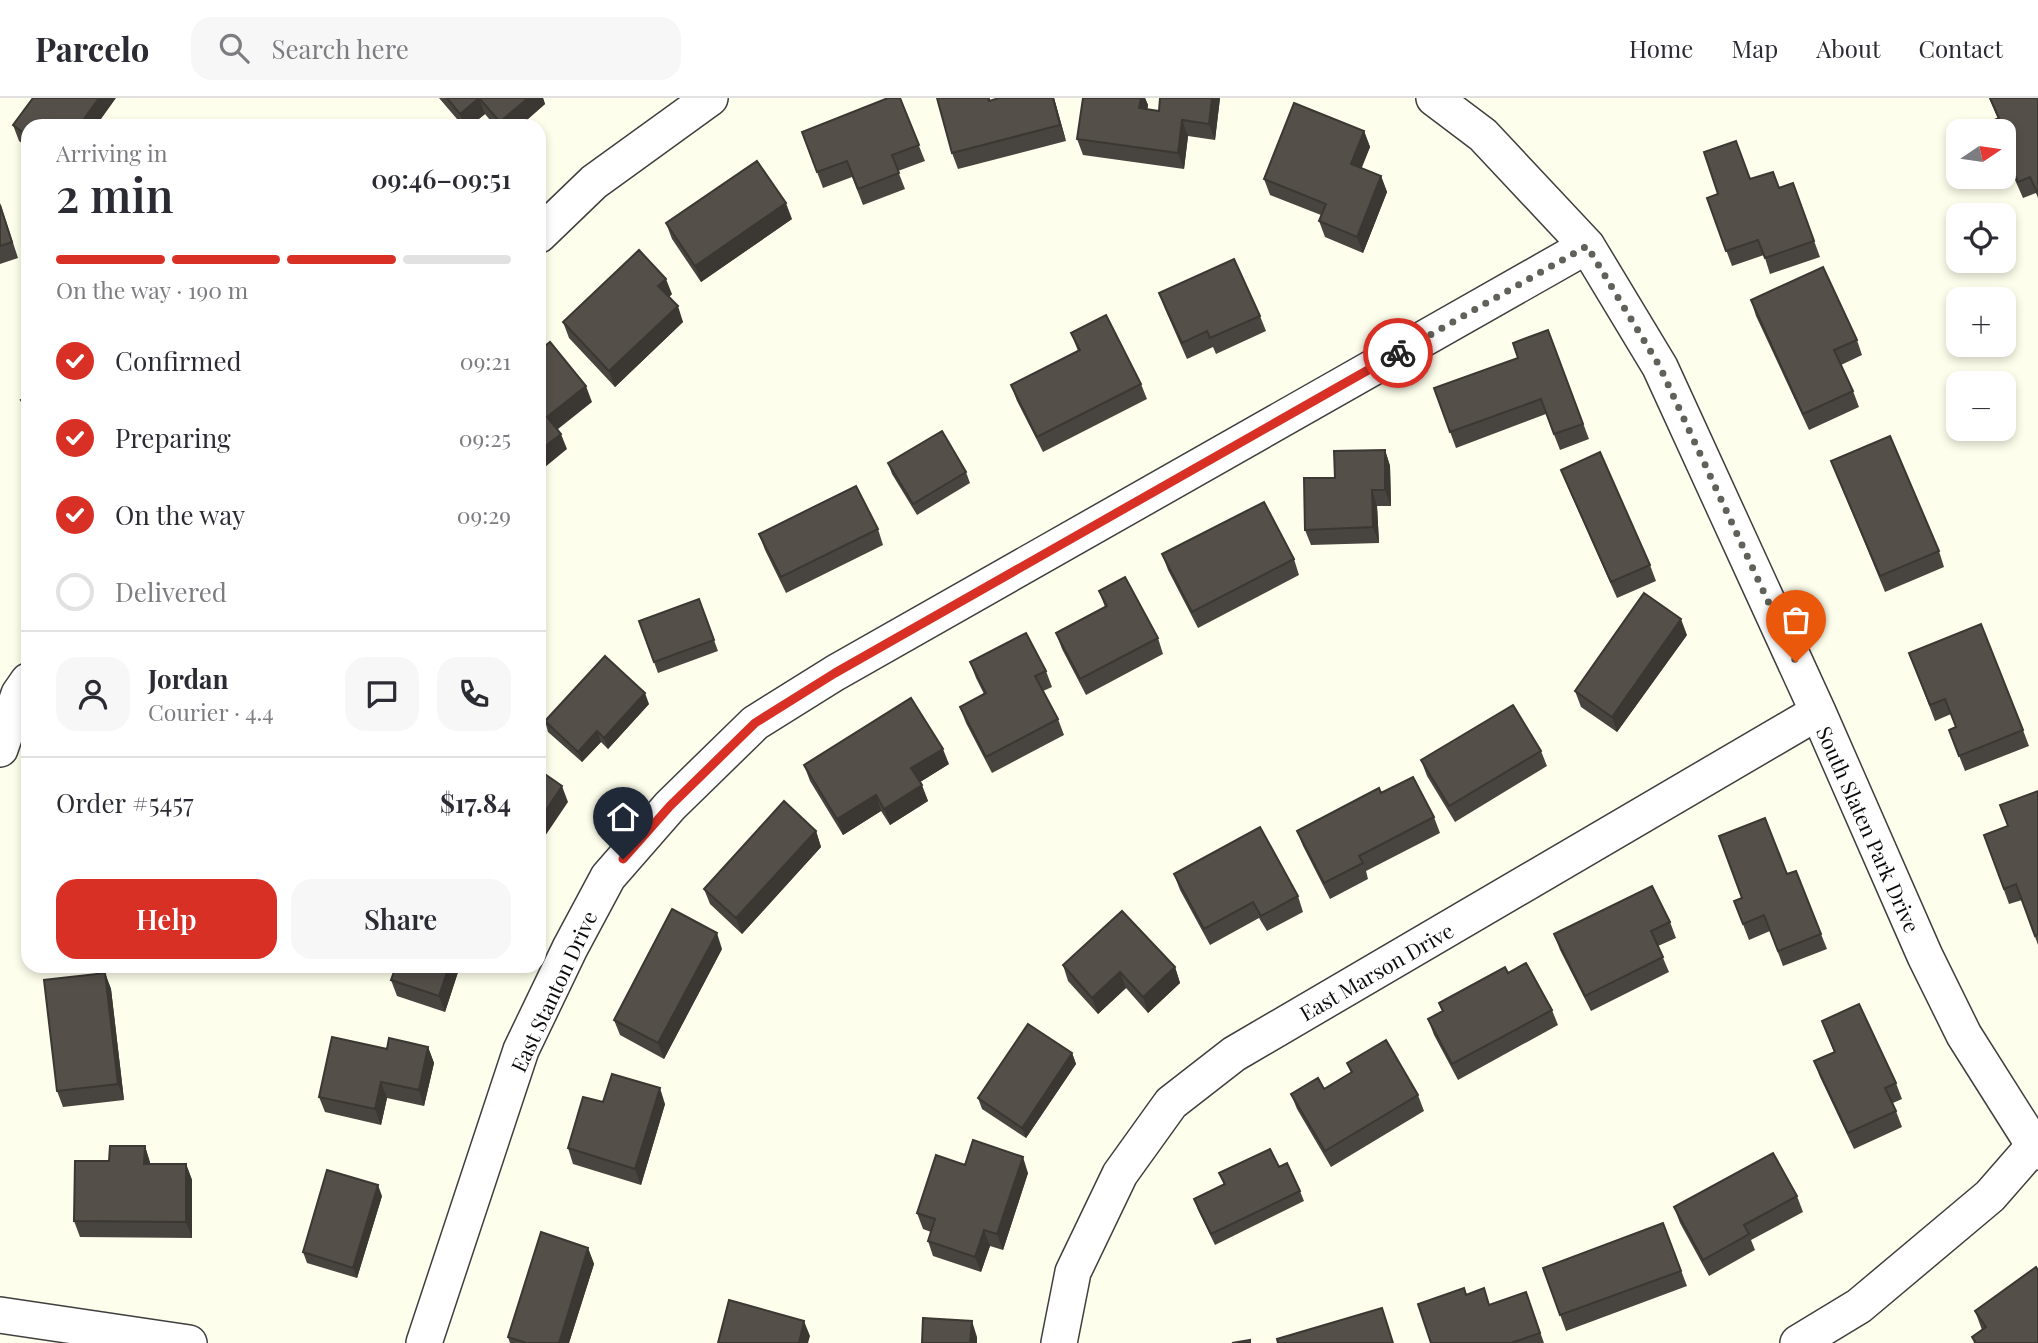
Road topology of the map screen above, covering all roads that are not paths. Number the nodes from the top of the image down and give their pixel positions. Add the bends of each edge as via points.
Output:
1 (710, 98) edge
2 (1447, 102) edge
3 (546, 228) edge
4 (1587, 246) junction
5 (21, 691) edge
6 (1818, 712) junction
7 (0, 746) edge
8 (2036, 1146) edge
9 (0, 1315) edge
10 (189, 1343) edge
11 (424, 1343) edge
12 (1059, 1343) edge
13 (1798, 1343) edge

1 - 3 street via 594,182
2 - 4 street, South Slaten Park Drive
4 - 6 street, South Slaten Park Drive via 1660,367
4 - 11 street, East Stanton Drive via 835,673 755,723 670,806 608,877 570,948 521,1050
5 - 7 street
6 - 8 street, South Slaten Park Drive via 1930,968 1964,1035
6 - 12 street, East Marson Drive via 1234,1054 1171,1103 1120,1174 1073,1272
8 - 13 street via 1990,1196 1859,1306
9 - 10 street

